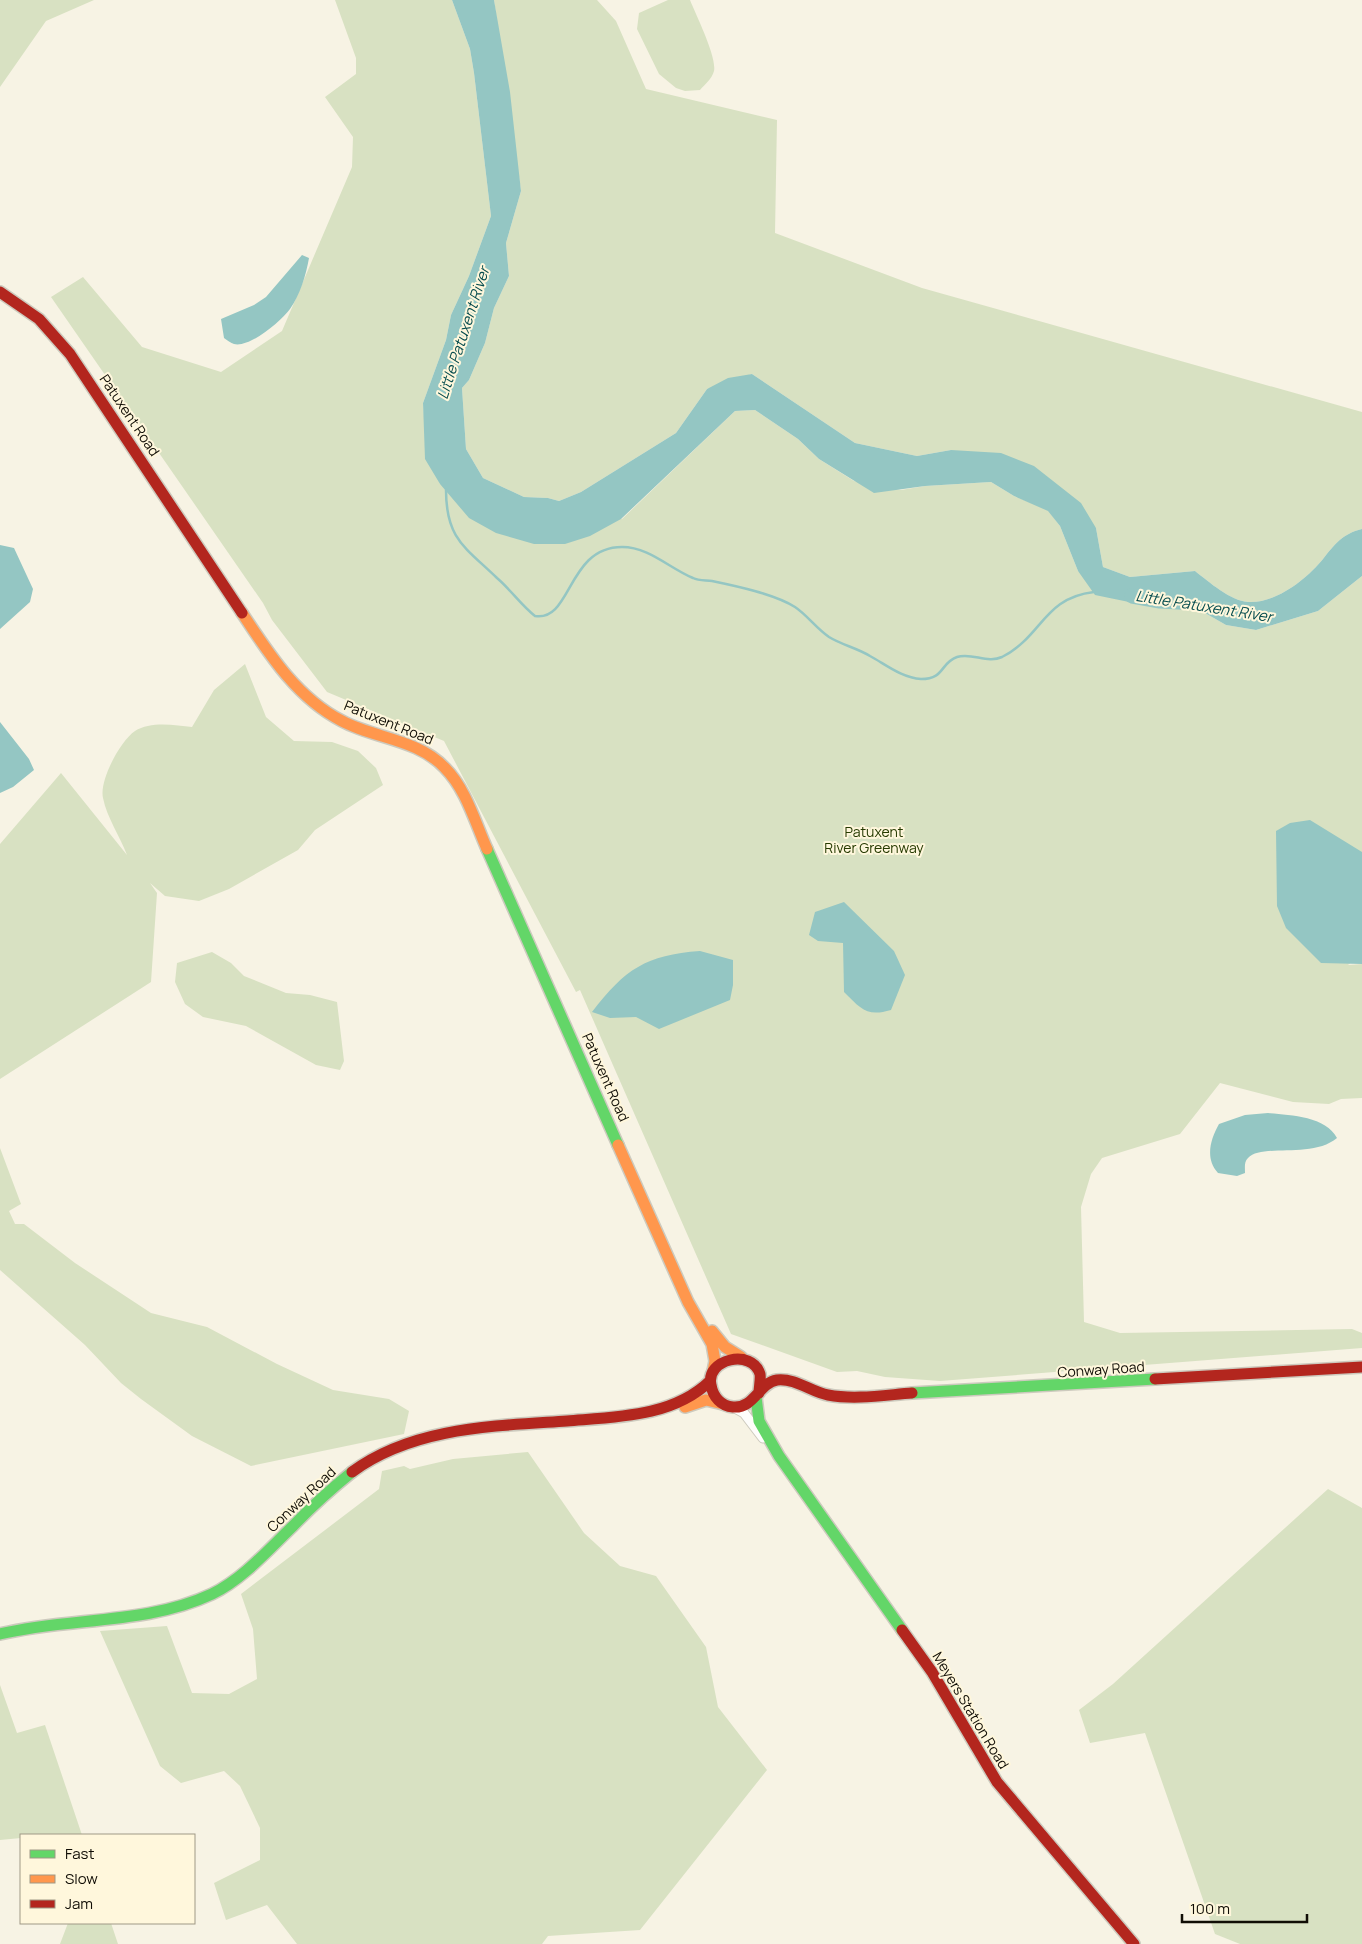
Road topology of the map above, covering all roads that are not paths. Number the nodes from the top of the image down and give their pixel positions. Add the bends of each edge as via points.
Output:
1 (0, 292) edge
2 (688, 1302) junction
3 (751, 1362) junction
4 (1362, 1366) edge
5 (712, 1376) junction
6 (757, 1395) junction
7 (841, 1395) junction
8 (730, 1406) junction
9 (633, 1414) junction
10 (779, 1456) junction
11 (0, 1634) edge
12 (1134, 1944) edge

1 - 2 street, Patuxent Road via 39,319 70,354 275,663 292,683 314,703 344,721 422,748 452,774 469,804
2 - 3 street, Patuxent Road via 725,1347
2 - 5 street, Patuxent Road via 713,1343 716,1357
3 - 5 street, Conway Road via 737,1357 728,1358 719,1364
3 - 6 street via 760,1374
3 - 7 street, Conway Road via 768,1372 797,1376
4 - 7 street, Conway Road via 913,1395
5 - 8 street via 712,1391 717,1399
5 - 9 street, Conway Road via 702,1391 677,1403
6 - 7 street, Conway Road via 777,1380 826,1395
6 - 8 street, Conway Road via 744,1406
6 - 10 street, Meyers Station Road via 755,1408 758,1419
8 - 9 street, Conway Road via 706,1400 666,1414
8 - 10 street, Meyers Station Road via 744,1413
9 - 11 street, Conway Road via 478,1429 396,1445 367,1460 242,1573 210,1594 157,1610 35,1625
10 - 12 street, Meyers Station Road via 932,1672 997,1782

